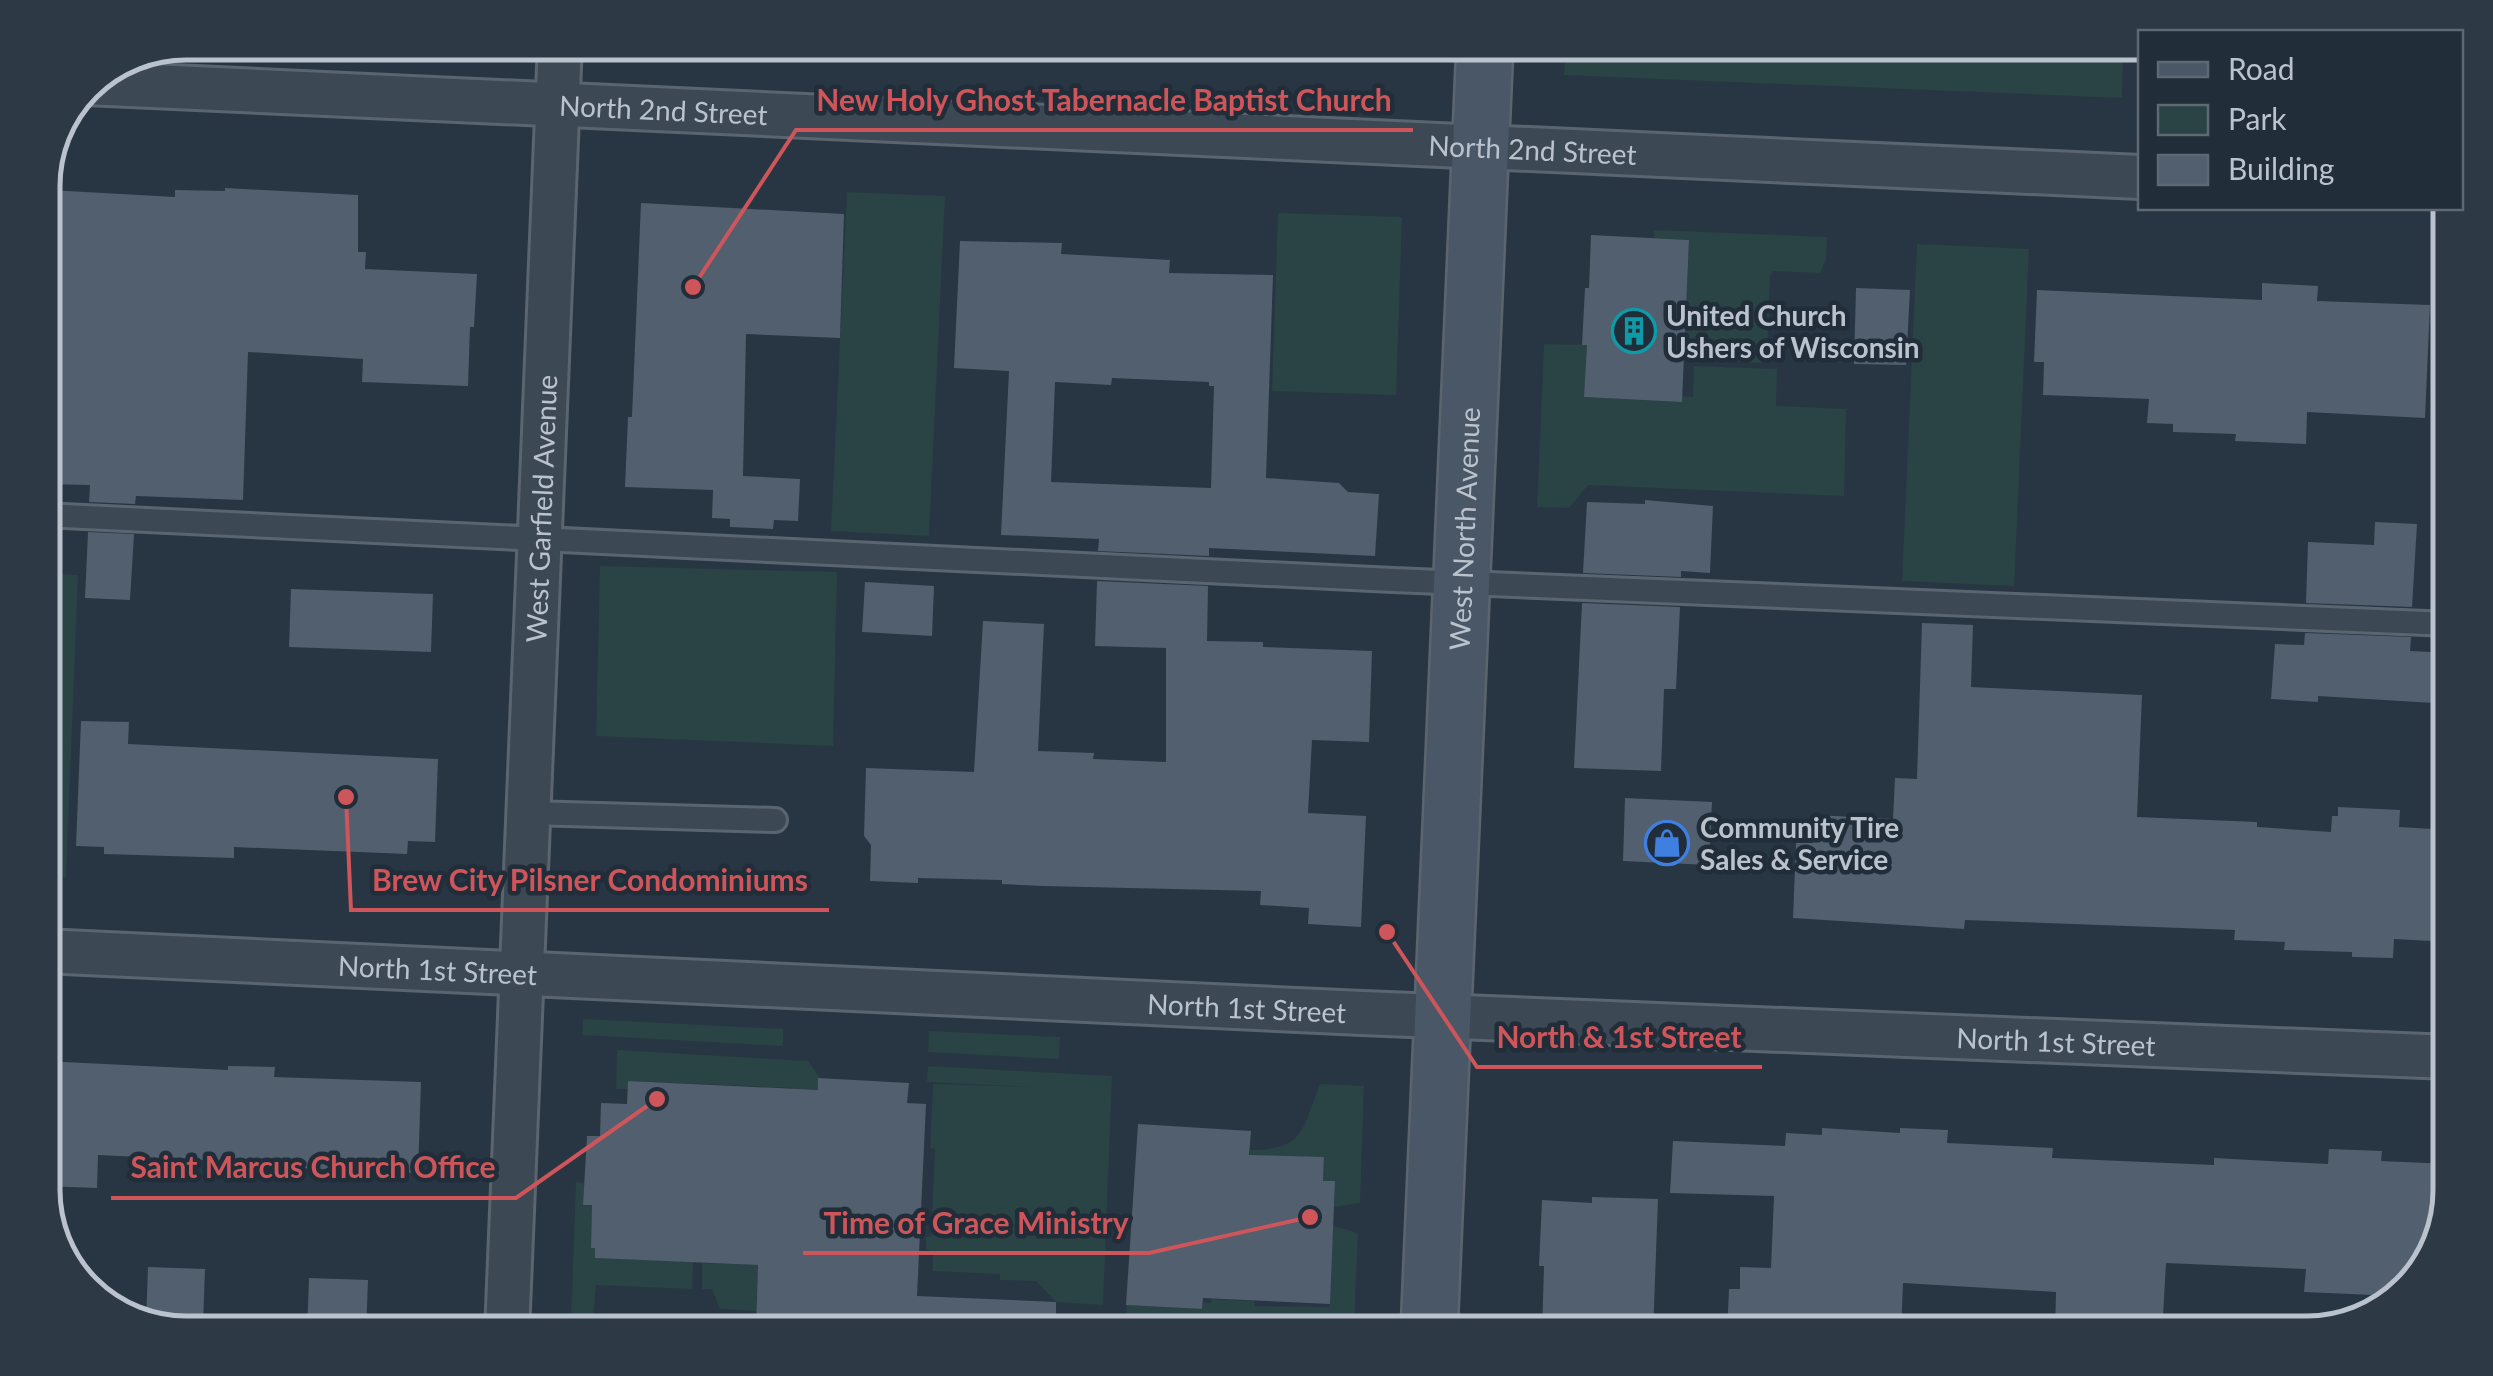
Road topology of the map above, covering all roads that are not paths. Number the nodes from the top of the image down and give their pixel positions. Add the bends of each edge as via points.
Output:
1 (559, 60) edge
2 (1484, 60) edge
3 (112, 84) edge
4 (557, 102) junction
5 (1480, 149) junction
6 (2138, 177) edge
7 (60, 517) edge
8 (540, 538) junction
9 (1460, 582) junction
10 (2433, 623) edge
11 (530, 813) junction
12 (775, 820) dead end
13 (60, 952) edge
14 (522, 974) junction
15 (1444, 1015) junction
16 (2433, 1057) edge
17 (508, 1316) edge
18 (1430, 1316) edge

1 - 4 street, West Garfield Avenue
2 - 5 main road, West North Avenue
3 - 4 street, North 2nd Street
4 - 5 street, North 2nd Street
4 - 8 street, West Garfield Avenue
5 - 6 street, North 2nd Street
5 - 9 main road, West North Avenue
7 - 8 lane
8 - 9 lane
8 - 11 street, West Garfield Avenue
9 - 10 lane
9 - 15 main road, West North Avenue
11 - 12 lane
11 - 14 street, West Garfield Avenue
13 - 14 street, North 1st Street
14 - 15 street, North 1st Street
14 - 17 street, West Garfield Avenue
15 - 16 street, North 1st Street
15 - 18 main road, West North Avenue

